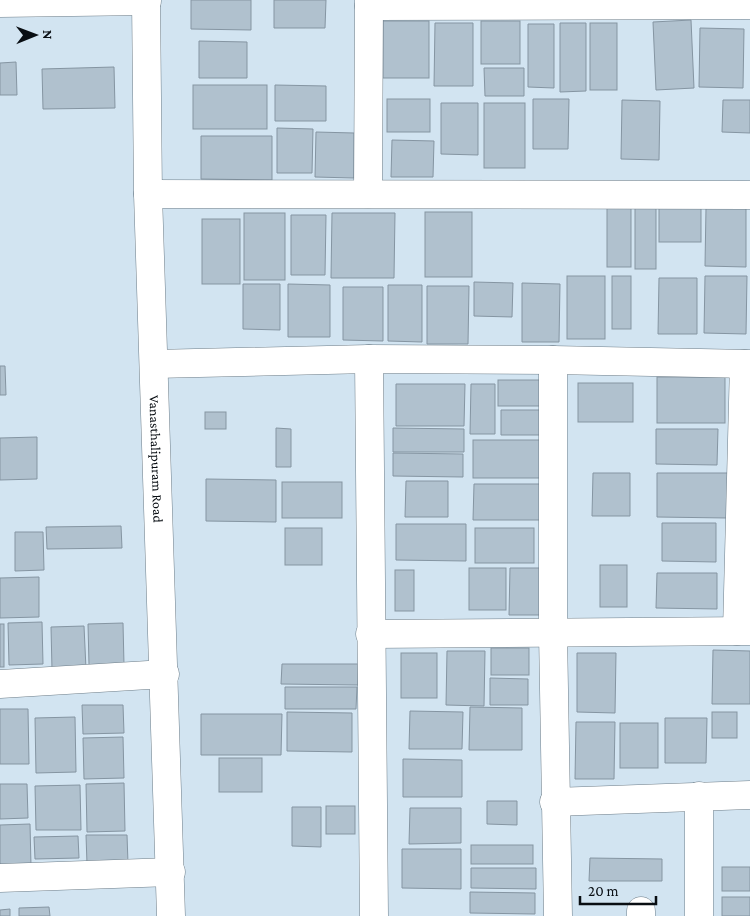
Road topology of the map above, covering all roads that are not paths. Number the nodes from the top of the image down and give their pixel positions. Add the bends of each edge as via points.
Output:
1 (146, 1) edge
2 (0, 3) edge
3 (369, 3) edge
4 (750, 5) edge
5 (148, 194) junction
6 (368, 194) junction
7 (750, 195) edge
8 (369, 360) junction
9 (553, 360) junction
10 (154, 364) junction
11 (747, 364) edge
12 (744, 631) edge
13 (553, 632) junction
14 (370, 634) junction
15 (165, 674) junction
16 (0, 684) edge
17 (750, 795) edge
18 (699, 796) junction
19 (554, 802) junction
20 (171, 872) junction
21 (0, 878) edge
22 (171, 916) edge
23 (374, 916) edge
24 (558, 916) edge
25 (699, 916) edge

1 - 2 street
1 - 5 street, Vanasthalipuram Road
3 - 4 street
3 - 6 street
5 - 6 street
5 - 10 street, Vanasthalipuram Road
6 - 7 street
8 - 9 street
8 - 10 street
8 - 14 street
9 - 11 street
9 - 13 street
10 - 15 street, Vanasthalipuram Road
11 - 12 street
12 - 13 street
13 - 14 street
13 - 19 street
14 - 23 street
15 - 16 street
15 - 20 street, Vanasthalipuram Road
17 - 18 street
18 - 19 street
18 - 25 street
19 - 24 street
20 - 21 street
20 - 22 street, Vanasthalipuram Road

